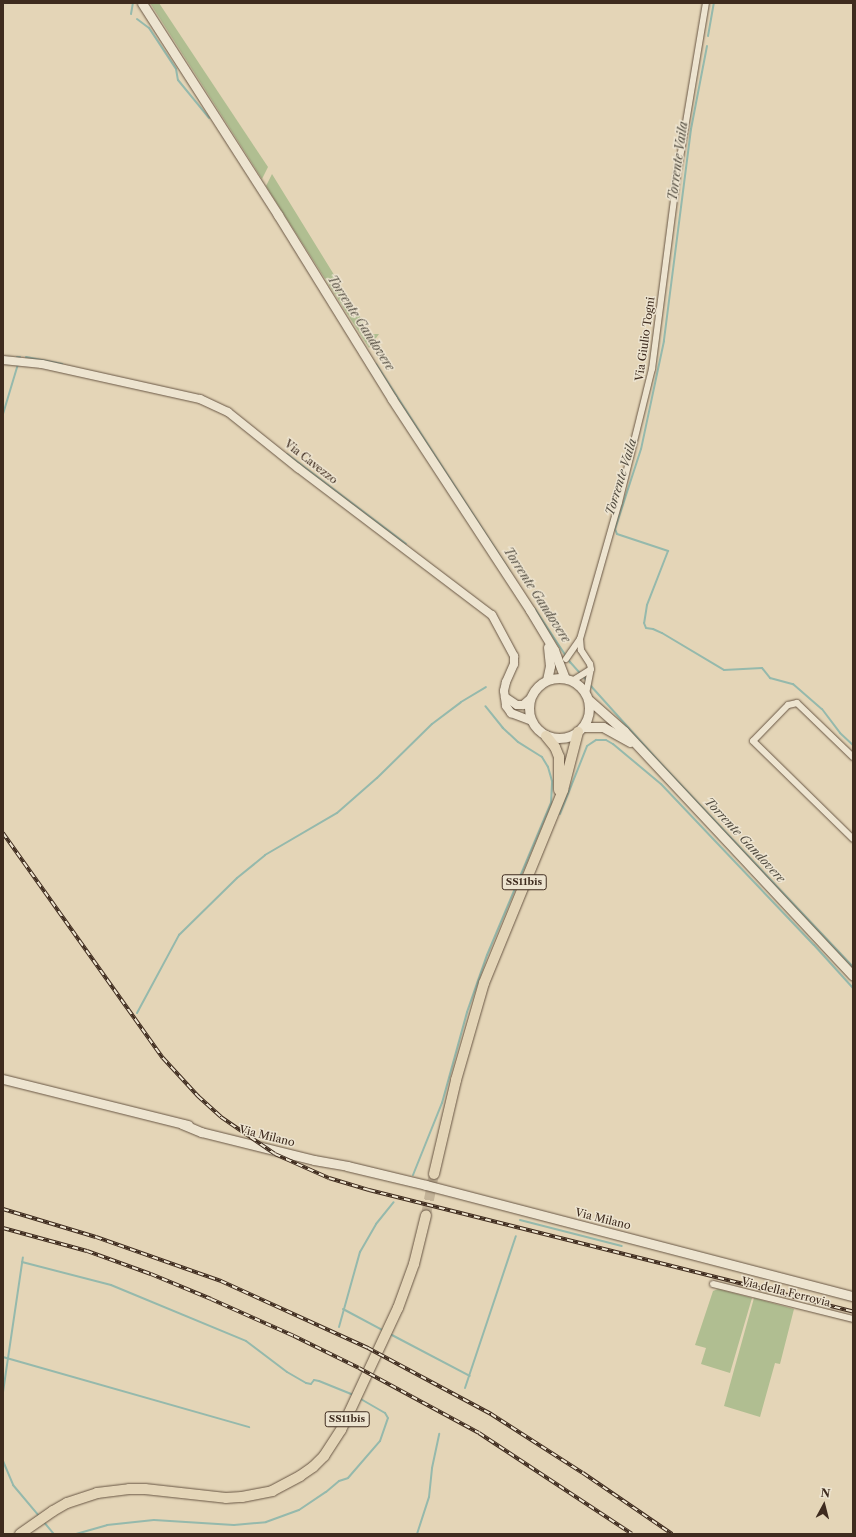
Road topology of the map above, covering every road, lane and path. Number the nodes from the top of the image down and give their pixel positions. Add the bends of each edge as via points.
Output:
1 (142, 3) edge
2 (706, 3) edge
3 (3, 360) edge
4 (545, 638) junction
5 (580, 639) junction
6 (566, 659) dead end
7 (591, 669) junction
8 (547, 680) junction
9 (572, 680) junction
10 (587, 694) junction
11 (505, 698) junction
12 (530, 699) junction
13 (532, 721) junction
14 (580, 729) junction
15 (546, 736) junction
16 (638, 747) junction
17 (853, 757) edge
18 (556, 806) junction
19 (853, 839) edge
20 (853, 976) edge
21 (3, 1079) edge
22 (434, 1174) tunnel mouth
23 (426, 1215) tunnel mouth
24 (713, 1284) dead end
25 (853, 1296) edge
26 (853, 1320) edge
27 (24, 1533) edge

1 - 4 main road
2 - 5 street, Via Giulio Togni via 678,170 652,369 619,502
3 - 11 street, Via Cavezzo via 42,364 200,399 228,412 492,615 514,656 514,664 506,682
4 - 8 main road via 550,666
4 - 9 main road
5 - 6 street
5 - 7 street via 581,650
7 - 9 street
7 - 10 street
8 - 9 main road
8 - 12 main road via 536,689
9 - 10 main road
10 - 14 main road via 589,713
10 - 16 main road
11 - 12 street via 517,705 523,705
11 - 13 street via 506,706 511,713
12 - 13 main road
13 - 15 main road
14 - 15 main road via 568,737
14 - 16 main road via 603,727
14 - 18 main road, SS11bis
15 - 18 main road, SS11bis via 559,757 560,780
16 - 20 main road
17 - 19 street via 797,703 788,705 753,742
18 - 22 main road, SS11bis via 484,983 456,1080
21 - 25 main road, Via Milano via 308,1153 347,1166
23 - 27 main road, SS11bis via 414,1264 398,1308 341,1430 324,1456 312,1467 279,1487 242,1497 226,1498 144,1489 97,1493 67,1503
24 - 26 street, Via della Ferrovia

